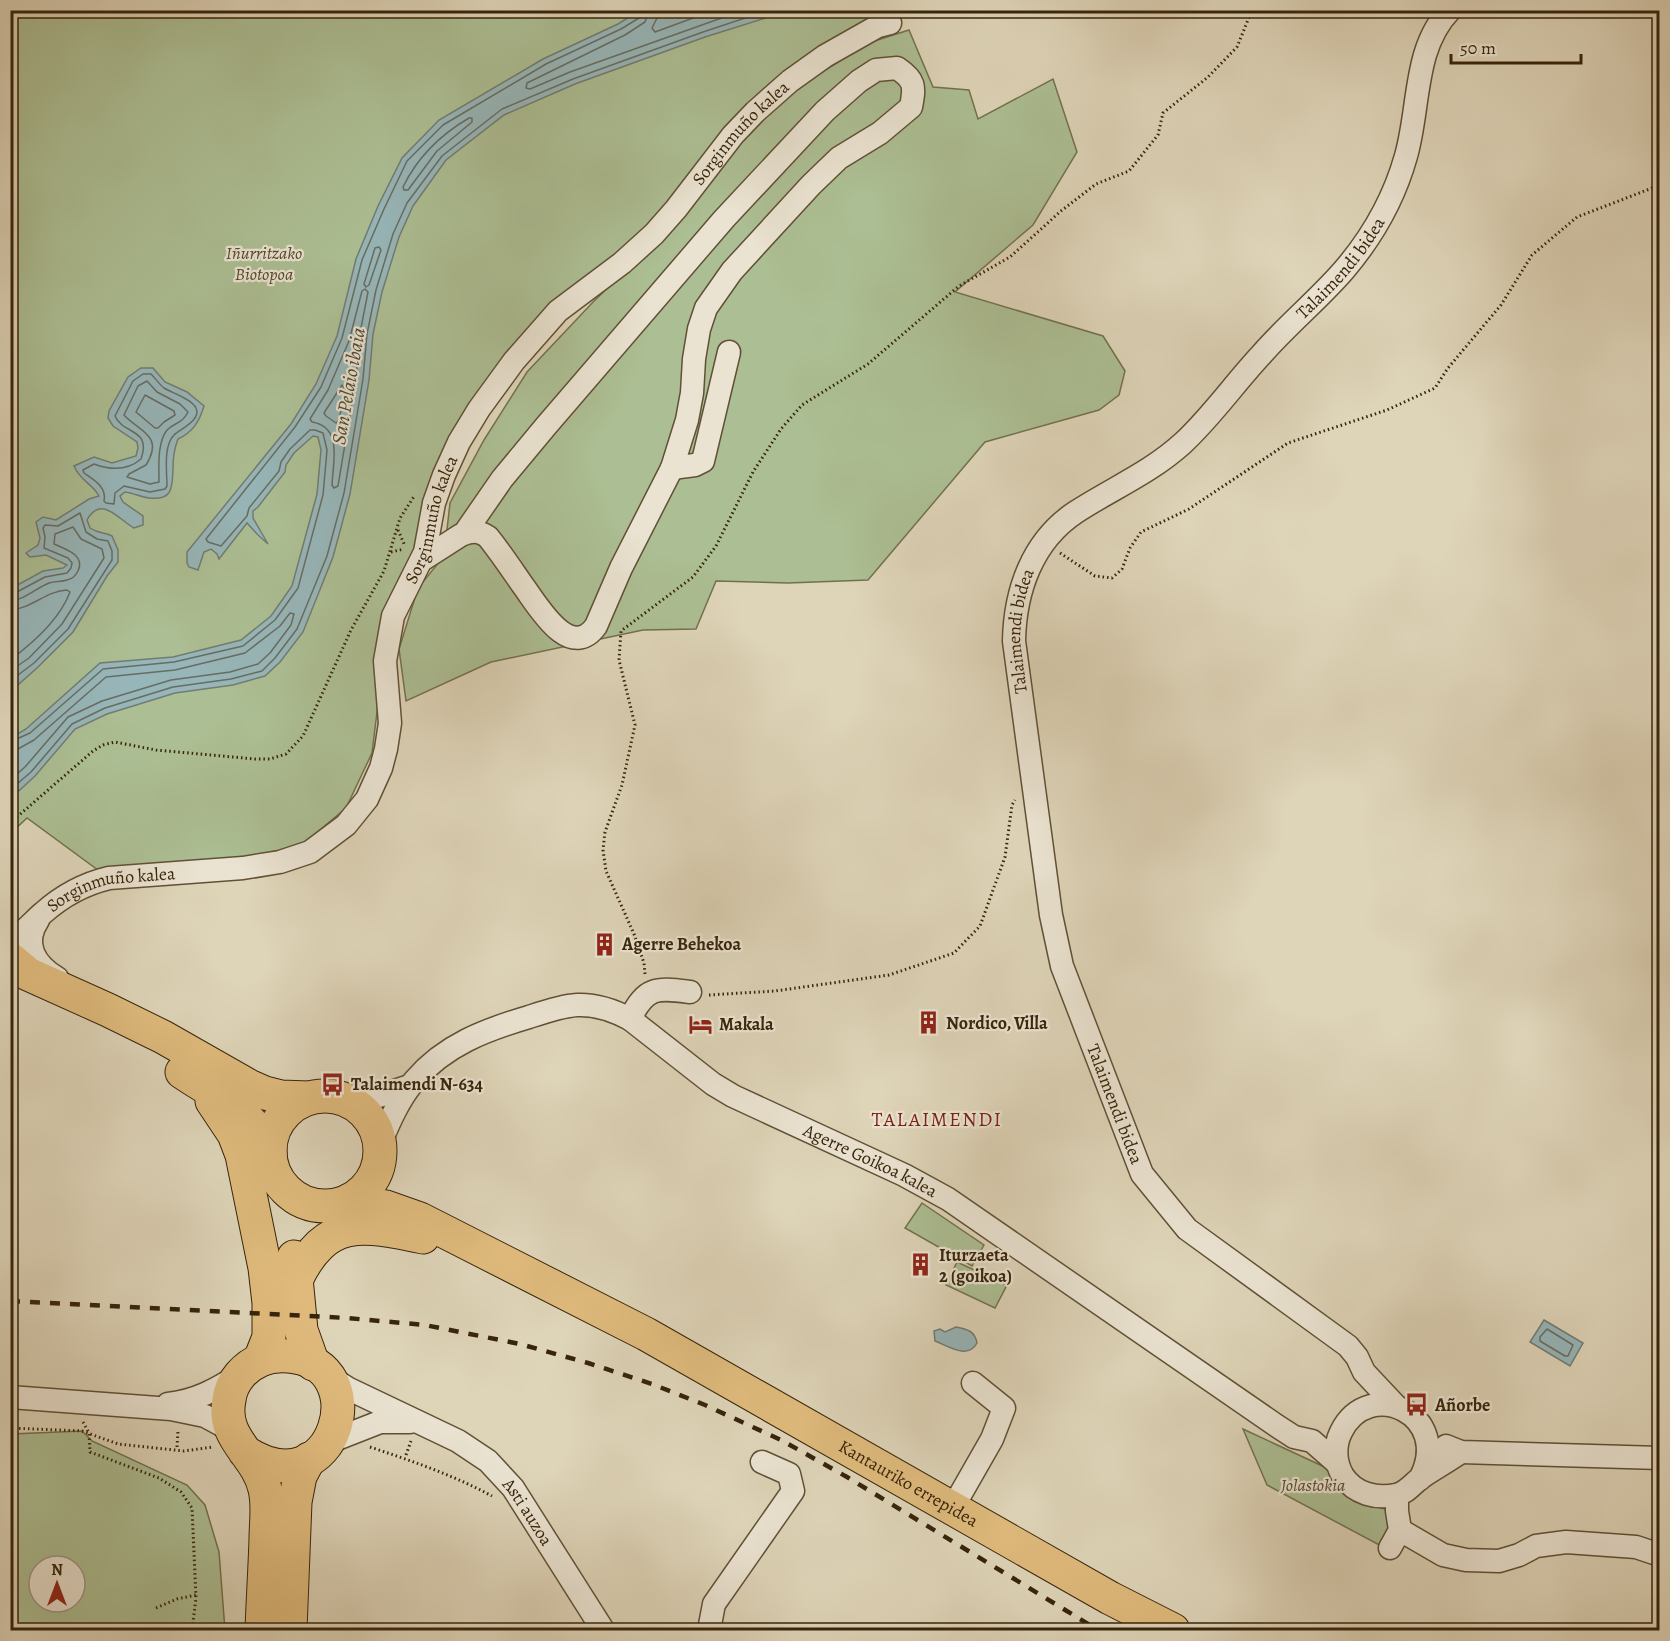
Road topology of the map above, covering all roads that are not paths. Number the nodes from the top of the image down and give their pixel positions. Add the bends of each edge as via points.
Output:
1 (1450, 10) edge
2 (890, 23) dead end
3 (729, 352) dead end
4 (672, 468) junction
5 (464, 534) junction
6 (414, 554) junction
7 (42, 913) junction
8 (10, 939) edge
9 (10, 959) edge
10 (10, 992) edge
11 (690, 992) road end
12 (108, 1010) junction
13 (630, 1018) junction
14 (193, 1079) junction
15 (410, 1086) junction
16 (309, 1098) junction
17 (354, 1104) junction
18 (380, 1149) junction
19 (272, 1163) junction
20 (336, 1203) junction
21 (505, 1262) junction
22 (296, 1280) junction
23 (646, 1334) junction
24 (257, 1357) junction
25 (319, 1368) junction
26 (1364, 1372) junction
27 (973, 1383) dead end
28 (10, 1386) edge
29 (10, 1397) edge
30 (1395, 1405) junction
31 (150, 1406) junction
32 (86, 1412) junction
33 (1356, 1413) junction
34 (418, 1430) junction
35 (1341, 1430) junction
36 (1427, 1438) junction
37 (1312, 1441) junction
38 (231, 1443) junction
39 (319, 1451) junction
40 (1461, 1452) junction
41 (1659, 1458) edge
42 (762, 1462) dead end
43 (1337, 1463) junction
44 (1420, 1479) junction
45 (1397, 1495) junction
46 (952, 1509) junction
47 (1659, 1555) edge
48 (262, 1630) edge
49 (290, 1630) edge
50 (603, 1630) edge
51 (709, 1630) edge
52 (1173, 1630) edge

1 - 26 street, Talaimendi bidea via 1440,20 1426,48 1411,137 1395,191 1367,240 1338,277 1261,354 1192,435 1153,468 1074,513 1045,542 1022,584 1014,627 1051,915 1062,966 1142,1174 1187,1229 1342,1341
2 - 6 street, Sorginmuño kalea via 825,56 790,81 734,135 654,234 558,311 488,395 459,442 436,496 425,552
3 - 4 street via 703,461
4 - 5 street via 591,633 572,637 552,626 488,537 477,531
4 - 5 street via 687,420 699,329 706,308 732,271 811,185 839,158 880,133 911,107 914,86 910,77 897,68 876,70 825,111 538,435
5 - 6 street
6 - 7 street, Sorginmuño kalea via 387,643 390,723 381,768 367,799 346,825 310,852 288,860 243,868 109,878 84,886
7 - 8 street, Sorginmuño kalea via 20,935
7 - 12 street via 30,941 40,966
9 - 12 highway via 44,983
10 - 14 highway via 33,994 51,1002 159,1056
11 - 13 street via 662,988 649,992
12 - 16 highway via 249,1086 281,1097
13 - 15 street, Agerre Goikoa kalea via 605,1008 564,1006 467,1039 442,1054
13 - 37 street, Agerre Goikoa kalea via 712,1084 733,1096 948,1198 1277,1426 1294,1437
14 - 19 highway via 242,1112 261,1134
14 - 24 highway via 225,1118 242,1155 269,1304
15 - 17 street
15 - 18 street
16 - 17 highway via 332,1096
16 - 19 highway via 280,1118 272,1134
17 - 18 highway via 375,1128
18 - 20 highway via 371,1181 361,1193
18 - 23 highway via 394,1183 408,1193 501,1240
19 - 20 highway via 283,1187 295,1197 309,1203
19 - 24 highway via 276,1304
20 - 21 highway via 386,1207 420,1219
20 - 22 highway via 310,1221 298,1239 294,1257
21 - 22 highway via 487,1260 427,1237 355,1229 327,1237 307,1257
21 - 23 highway
22 - 25 highway via 301,1330
23 - 46 highway, Kantauriko errepidea
24 - 25 highway via 296,1357
24 - 31 street via 212,1392
24 - 38 highway via 234,1384 227,1407
25 - 34 street, Asti auzoa
25 - 39 highway via 335,1392 339,1414 336,1429
26 - 30 street, Talaimendi bidea
26 - 33 street
27 - 46 street via 1004,1408 992,1439
28 - 32 street via 63,1389
29 - 32 street
30 - 33 street via 1370,1406
30 - 36 street via 1412,1415
31 - 32 street
31 - 38 street via 214,1420
33 - 35 street
34 - 39 street, Asti auzoa via 400,1421 380,1422
34 - 50 street, Asti auzoa via 446,1434 501,1474
35 - 37 street
35 - 43 street
36 - 40 street
36 - 44 street via 1429,1453
37 - 43 street, Agerre Goikoa kalea
38 - 39 highway via 276,1466 293,1465
38 - 48 highway via 259,1473 267,1501
39 - 49 highway via 300,1476 295,1502
40 - 41 street
40 - 44 street
42 - 51 street via 789,1474 793,1491 714,1604
43 - 45 street via 1347,1481 1363,1493
44 - 45 street
45 - 47 street via 1395,1539 1443,1555 1499,1561 1536,1546 1566,1542 1636,1547
46 - 52 highway, Kantauriko errepidea

